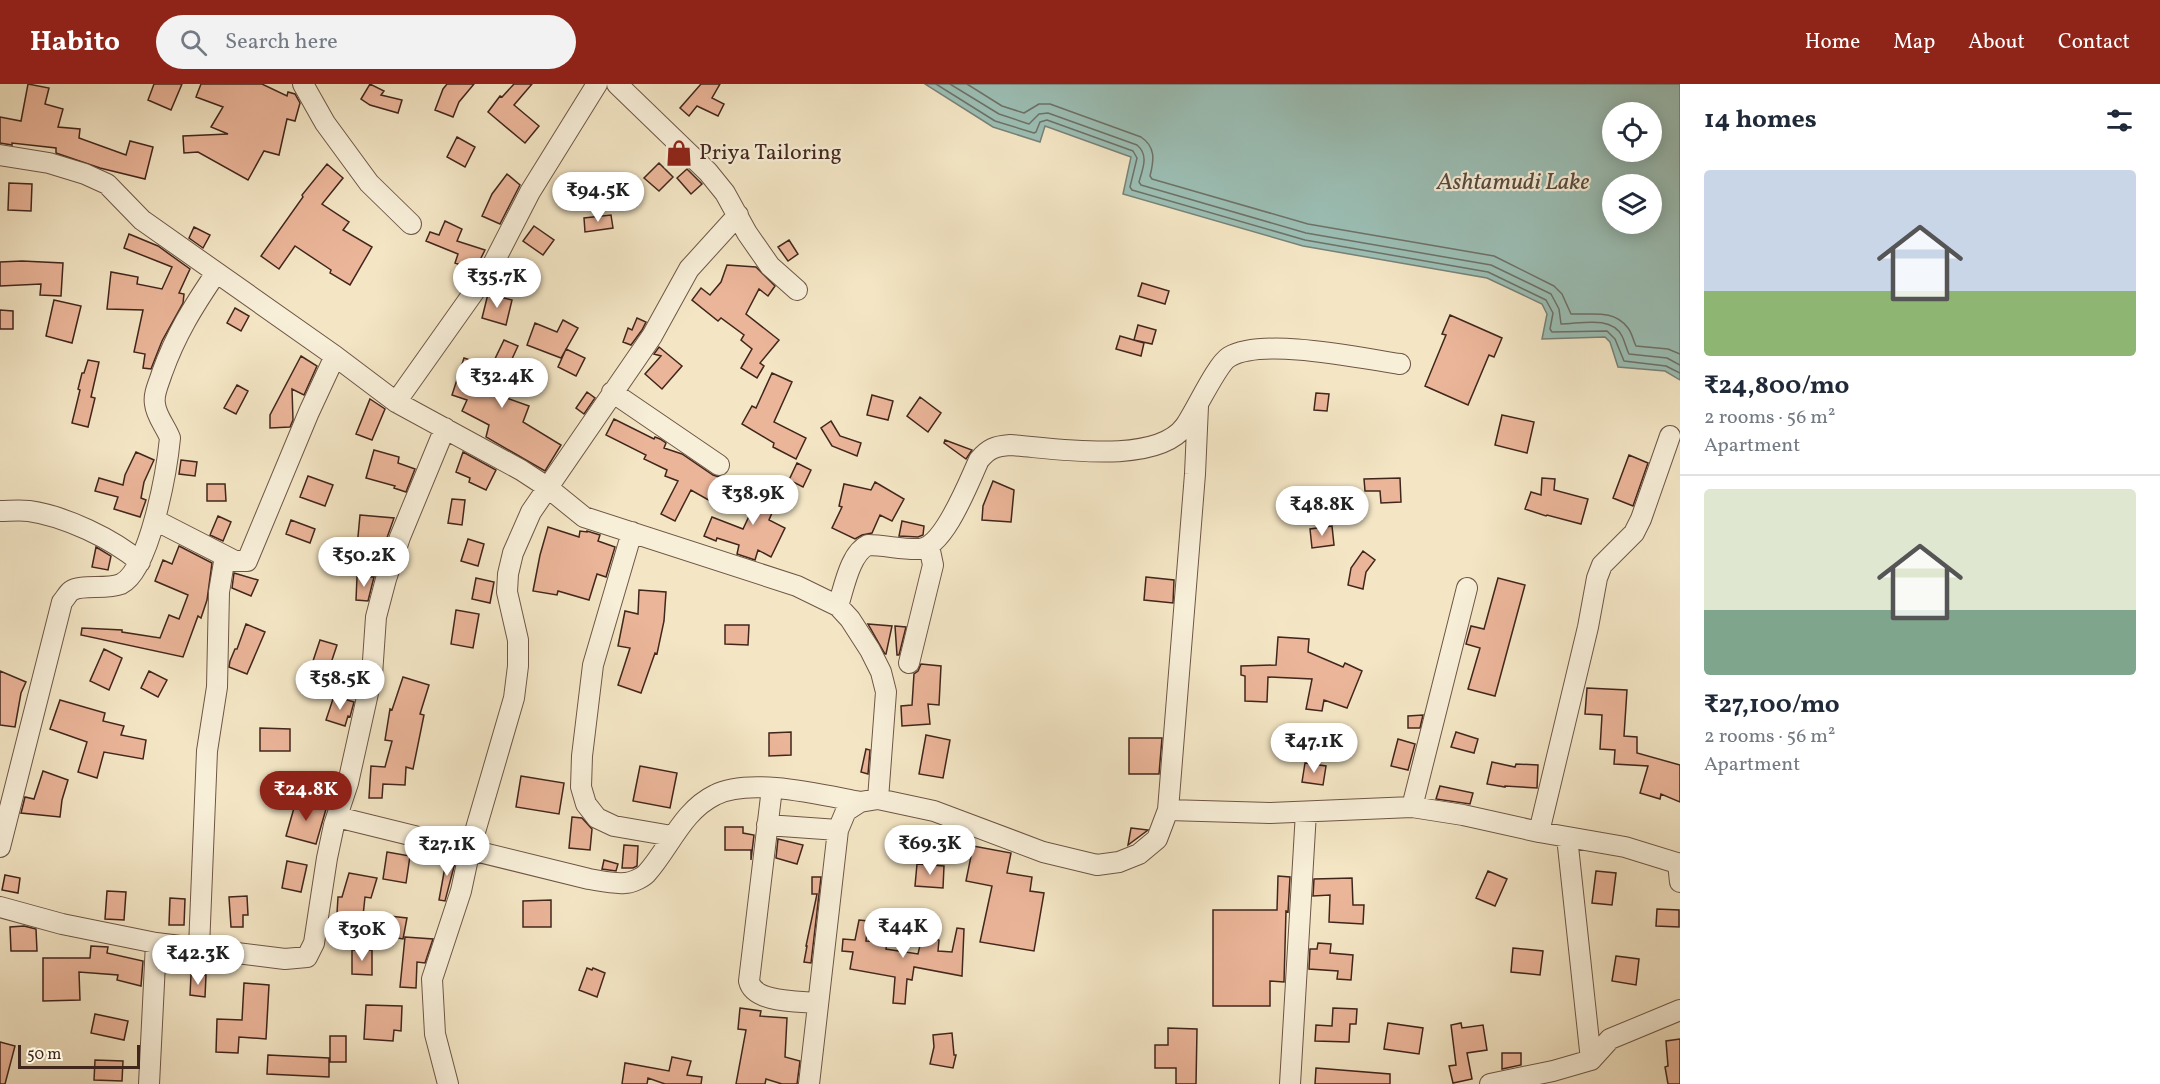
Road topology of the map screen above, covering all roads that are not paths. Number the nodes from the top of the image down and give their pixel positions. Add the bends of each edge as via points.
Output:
1 (303, 84) edge
2 (597, 84) edge
3 (617, 84) edge
4 (0, 154) edge
5 (738, 215) junction
6 (411, 224) dead end
7 (216, 273) junction
8 (797, 290) dead end
9 (335, 356) junction
10 (1400, 364) dead end
11 (612, 392) junction
12 (396, 402) junction
13 (1198, 403) junction
14 (445, 428) junction
15 (1670, 436) dead end
16 (719, 465) dead end
17 (547, 487) junction
18 (0, 511) edge
19 (155, 520) junction
20 (632, 532) junction
21 (929, 546) junction
22 (225, 556) junction
23 (140, 562) junction
24 (1467, 588) dead end
25 (838, 606) junction
26 (909, 663) dead end
27 (772, 788) junction
28 (869, 800) junction
29 (5, 803) edge
30 (1412, 807) junction
31 (1168, 810) junction
32 (1306, 812) junction
33 (337, 817) junction
34 (767, 825) junction
35 (838, 830) junction
36 (1539, 832) junction
37 (672, 836) junction
38 (1567, 837) junction
39 (0, 847) edge
40 (470, 849) junction
41 (1679, 870) edge
42 (0, 907) edge
43 (156, 943) junction
44 (199, 948) junction
45 (818, 1004) junction
46 (1680, 1010) edge
47 (1591, 1060) junction
48 (149, 1084) edge
49 (447, 1084) edge
50 (809, 1084) edge
51 (1290, 1084) edge
52 (1490, 1084) edge

1 - 6 street via 325,123 369,183
2 - 12 street via 530,192 491,268
3 - 5 street via 708,172
4 - 7 street via 49,163 107,184 142,220
5 - 8 street via 770,266
5 - 11 street via 689,269 652,336
7 - 9 street
7 - 19 street via 186,317 155,392 157,413 170,438
9 - 12 street
9 - 22 street via 251,555 241,562
10 - 13 street via 1296,350 1252,349 1227,358
11 - 16 street
11 - 17 street
12 - 14 street
13 - 21 street via 1184,428 1170,439 1137,451 1010,445 986,451 943,532
13 - 31 street
14 - 17 street
14 - 33 street via 386,579 376,617 372,675
15 - 36 street via 1634,533 1602,566 1597,578
17 - 20 street via 584,517
17 - 40 street via 521,533 508,574 507,592 518,640 514,698
18 - 23 street via 49,516 100,535
19 - 22 street
19 - 23 street
20 - 25 street via 797,586
20 - 37 street via 593,665 581,787 591,812 605,823
21 - 25 street via 861,548
21 - 26 street via 933,565
22 - 44 street via 219,592 217,687 207,751
23 - 29 street via 121,584 81,587 71,591 62,602 33,724
24 - 30 street
25 - 28 street via 870,650 886,692
27 - 28 street
27 - 34 street
27 - 37 street via 739,788 715,795 692,812
28 - 31 street via 934,812 1042,852 1097,865 1139,854 1157,839
28 - 35 street via 846,811
29 - 39 street
30 - 32 street
30 - 36 street
31 - 32 street
32 - 51 street
33 - 40 street
33 - 44 street via 314,942 307,957 285,959
34 - 35 street
34 - 45 street via 748,981 750,988 763,996
35 - 45 street
36 - 38 street
37 - 40 street via 645,875 627,883 589,879
38 - 41 street via 1625,847
38 - 47 street
40 - 49 street via 461,891 432,979 435,1034
42 - 43 street
43 - 44 street
43 - 48 street
45 - 50 street
46 - 47 street via 1610,1039
47 - 52 street

